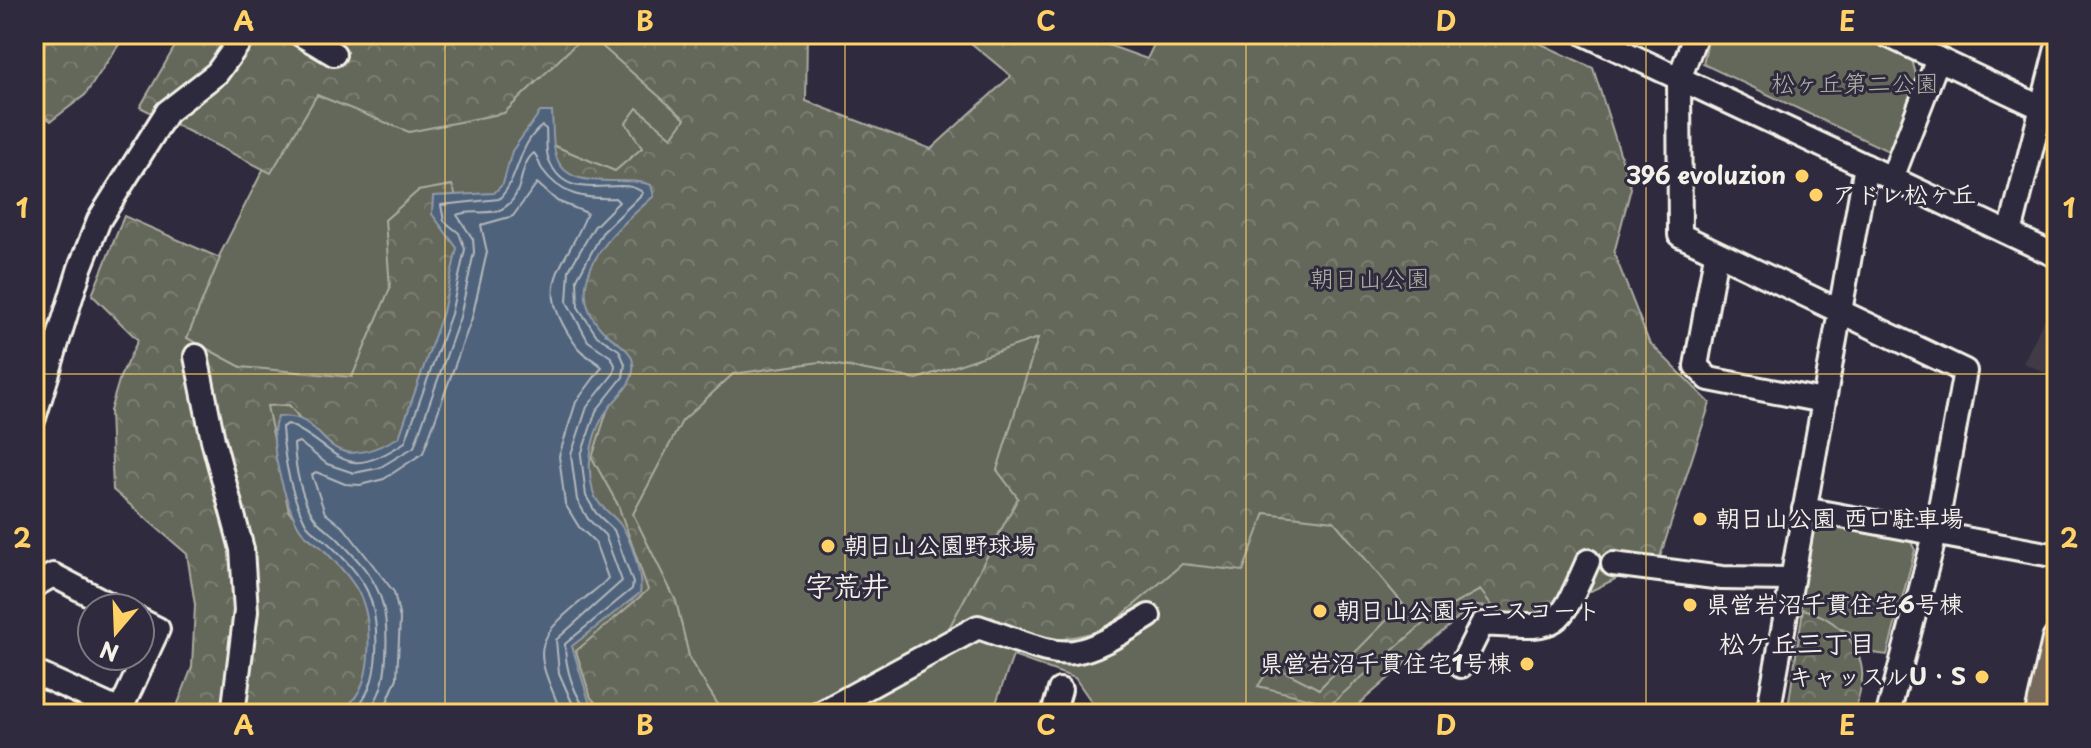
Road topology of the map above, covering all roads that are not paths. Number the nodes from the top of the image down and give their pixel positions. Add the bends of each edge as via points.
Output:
1 (245, 34) edge
2 (300, 34) edge
3 (1585, 34) edge
4 (1696, 34) edge
5 (1885, 34) edge
6 (2057, 48) edge
7 (334, 54) dead end
8 (1938, 59) junction
9 (1679, 79) junction
10 (2042, 108) junction
11 (1866, 166) junction
12 (1892, 178) junction
13 (2010, 233) junction
14 (1716, 255) junction
15 (2057, 256) edge
16 (1841, 310) junction
17 (196, 356) dead end
18 (1823, 401) junction
19 (34, 418) edge
20 (1804, 509) junction
21 (1935, 535) junction
22 (2057, 556) edge
23 (1588, 561) dead end
24 (1613, 564) dead end
25 (1792, 579) junction
26 (34, 586) edge
27 (85, 592) edge
28 (1149, 616) dead end
29 (2056, 654) edge
30 (1461, 666) dead end
31 (34, 672) edge
32 (138, 672) edge
33 (1060, 690) dead end
34 (233, 714) edge
35 (819, 714) edge
36 (1053, 714) edge
37 (1768, 714) edge
38 (1888, 714) edge
39 (2040, 714) edge

1 - 19 street via 217,73 167,112 99,220
2 - 7 street
3 - 9 street
4 - 9 street
5 - 8 street
6 - 10 street
8 - 10 street
8 - 12 street
9 - 11 street
9 - 14 street via 1680,235
10 - 13 street
11 - 12 street
11 - 16 street
12 - 13 street
13 - 15 street
14 - 16 street
14 - 18 street via 1696,366 1709,379
16 - 18 street
16 - 21 street via 1965,371
17 - 34 street via 242,549 246,611
18 - 20 street
20 - 21 street
20 - 25 street
21 - 22 street
21 - 38 street
23 - 30 street via 1565,612 1544,627 1482,624
24 - 25 street via 1722,578
25 - 37 street
26 - 27 street via 53,575
28 - 35 street via 1078,654 1044,652 978,627
29 - 39 main road
31 - 32 street via 120,711
33 - 36 street

